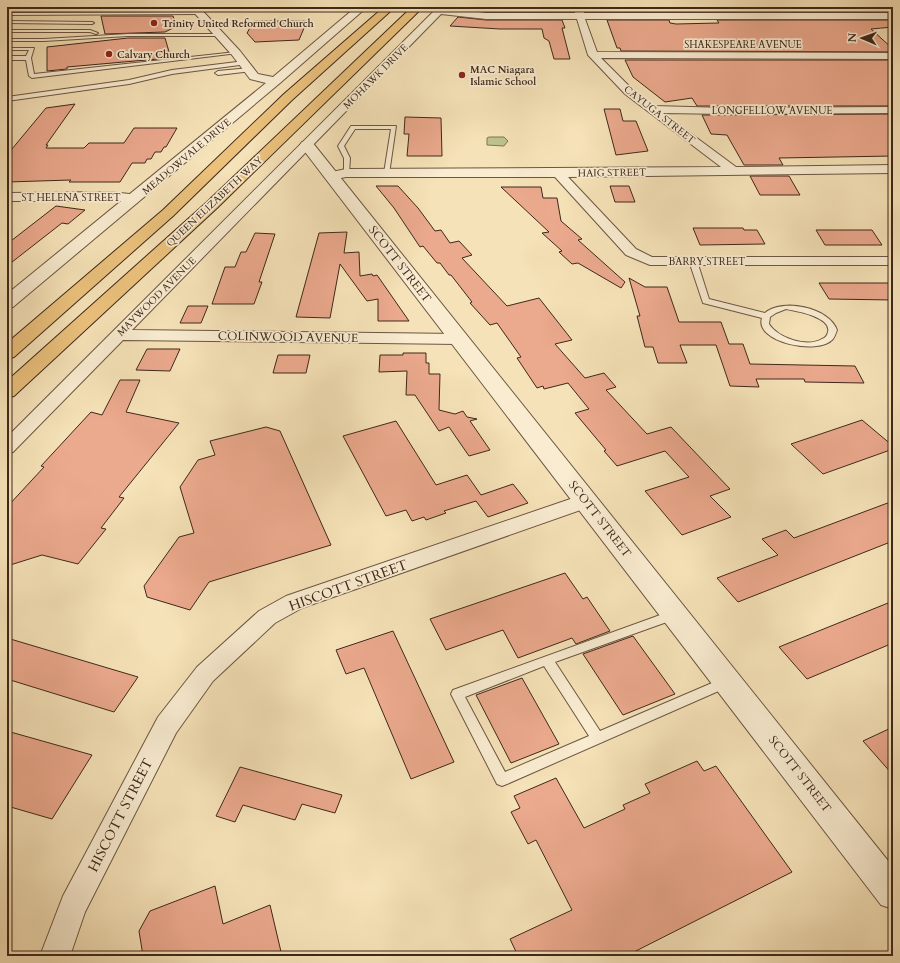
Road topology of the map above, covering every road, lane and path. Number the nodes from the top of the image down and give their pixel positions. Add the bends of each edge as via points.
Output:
1 (306, 7) edge
2 (362, 7) edge
3 (390, 7) edge
4 (418, 7) edge
5 (684, 7) edge
6 (441, 9) edge
7 (197, 10) edge
8 (579, 11) edge
9 (101, 13) junction
10 (7, 14) edge
11 (689, 16) junction
12 (893, 16) edge
13 (7, 22) edge
14 (92, 23) junction
15 (7, 30) edge
16 (90, 31) junction
17 (220, 35) junction
18 (110, 36) junction
19 (7, 40) edge
20 (44, 40) junction
21 (7, 49) edge
22 (32, 49) junction
23 (236, 53) junction
24 (593, 55) junction
25 (893, 56) edge
26 (7, 58) edge
27 (28, 58) junction
28 (250, 70) junction
29 (210, 74) dead end
30 (172, 79) dead end
31 (276, 81) junction
32 (129, 82) junction
33 (266, 90) junction
34 (7, 99) edge
35 (651, 109) junction
36 (893, 110) edge
37 (307, 145) junction
38 (893, 169) edge
39 (732, 170) junction
40 (387, 173) junction
41 (558, 173) junction
42 (339, 174) junction
43 (7, 197) edge
44 (134, 198) junction
45 (184, 230) junction
46 (693, 261) junction
47 (893, 261) edge
48 (7, 303) edge
49 (766, 316) junction
50 (118, 335) junction
51 (459, 339) junction
52 (7, 353) edge
53 (7, 392) edge
54 (7, 404) edge
55 (7, 448) edge
56 (585, 501) junction
57 (674, 615) junction
58 (547, 660) junction
59 (727, 682) junction
60 (598, 739) junction
61 (893, 893) edge
62 (55, 956) edge

1 - 2 lane
2 - 31 street, MEADOWVALE DRIVE
3 - 52 highway, QUEEN ELIZABETH WAY via 288,97 168,213
4 - 45 highway, QUEEN ELIZABETH WAY
5 - 11 street
6 - 8 street via 486,16
6 - 37 street, MOHAWK DRIVE
7 - 9 lane
7 - 17 street
8 - 11 street
8 - 24 street, CAYUGA STREET
9 - 10 lane
9 - 14 lane
11 - 12 street
13 - 14 lane
14 - 16 lane
15 - 16 lane
16 - 18 lane
17 - 18 lane
17 - 23 street
18 - 20 lane
19 - 20 lane
20 - 22 lane
21 - 22 lane
22 - 27 lane
23 - 27 lane via 32,76
23 - 28 street
24 - 25 street, SHAKESPEARE AVENUE
24 - 35 street, CAYUGA STREET via 629,92
26 - 27 lane
28 - 29 lane
28 - 31 street
28 - 32 lane via 161,74
28 - 33 street via 256,83
30 - 32 lane
31 - 33 street, MEADOWVALE DRIVE
32 - 34 lane
33 - 44 street, MEADOWVALE DRIVE
35 - 36 street, LONGFELLOW AVENUE
35 - 39 street, CAYUGA STREET
37 - 42 street, SCOTT STREET
37 - 50 street, MAYWOOD AVENUE
38 - 39 street, HAIG STREET
39 - 41 street, HAIG STREET
40 - 41 street, HAIG STREET
40 - 42 street, HAIG STREET
40 - 42 lane via 394,127 352,126 341,146 347,158
41 - 46 street, BARRY STREET via 631,252 650,261
42 - 51 street, SCOTT STREET
43 - 44 street, ST HELENA STREET
44 - 48 street, MEADOWVALE DRIVE
45 - 53 highway, QUEEN ELIZABETH WAY
45 - 54 highway
46 - 47 street, BARRY STREET
46 - 49 lane via 706,301
49 - 49 lane via 764,322 773,334 794,343 821,342 830,336 832,331 825,319 802,309 786,307 770,312
50 - 51 street, COLINWOOD AVENUE
50 - 55 street, MAYWOOD AVENUE
51 - 56 street, SCOTT STREET
56 - 57 street, SCOTT STREET
56 - 62 street, HISCOTT STREET via 294,602 267,617 205,674 167,725 73,906
57 - 58 lane
57 - 59 street, SCOTT STREET
58 - 60 lane
58 - 60 lane via 457,694 502,780
59 - 60 lane
59 - 61 street, SCOTT STREET

